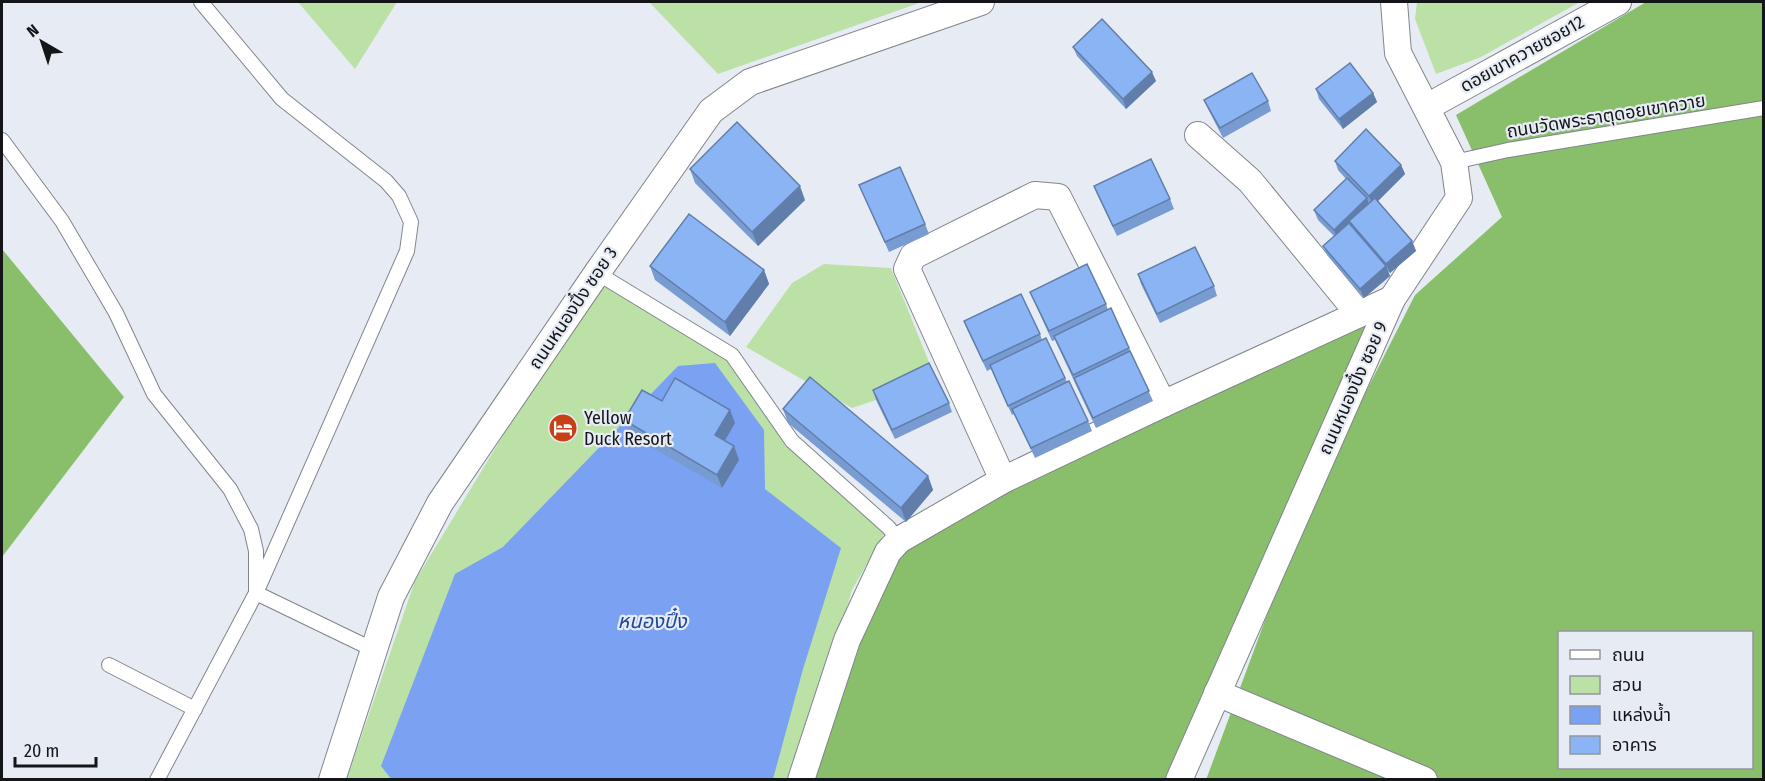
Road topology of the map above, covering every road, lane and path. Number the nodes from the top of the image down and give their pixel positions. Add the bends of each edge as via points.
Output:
1 (201, 2) edge
2 (981, 2) edge
3 (1394, 2) edge
4 (1618, 2) edge
5 (1427, 107) junction
6 (1764, 108) edge
7 (1198, 135) dead end
8 (2, 140) edge
9 (1454, 162) junction
10 (597, 273) junction
11 (1392, 299) junction
12 (1359, 314) junction
13 (1163, 404) junction
14 (1003, 480) junction
15 (900, 540) junction
16 (256, 593) junction
17 (374, 650) junction
18 (109, 665) dead end
19 (1217, 693) junction
20 (195, 709) junction
21 (157, 780) edge
22 (332, 780) edge
23 (801, 780) edge
24 (1179, 780) edge
25 (1424, 780) edge

1 - 16 lane via 282,99 386,181 399,196 411,222 407,251
2 - 10 street, ถนนหนองปึ๋ง ซอย 3 via 750,82 711,111
3 - 5 street, ถนนหนองปึ๋ง ซอย 9 via 1398,53
4 - 5 street, ดอยเขาควายซอย12
5 - 9 street, ถนนหนองปึ๋ง ซอย 9
6 - 9 lane, ถนนวัดพระธาตุดอยเขาควาย
7 - 12 street via 1250,181
8 - 16 lane via 62,221 116,313 154,394 230,489 251,529 256,551
9 - 11 street, ถนนหนองปึ๋ง ซอย 9 via 1459,198
10 - 15 lane via 732,355 792,441
10 - 17 street, ถนนหนองปึ๋ง ซอย 3 via 440,503 391,597
11 - 12 street
11 - 19 street, ถนนหนองปึ๋ง ซอย 9
12 - 13 street
13 - 14 street
13 - 14 street via 1058,197 1035,195 913,256 907,269
14 - 15 street
15 - 23 street via 888,552 848,640
16 - 17 lane
16 - 20 lane
17 - 22 street, ถนนหนองปึ๋ง ซอย 3
18 - 20 lane
19 - 24 street, ถนนหนองปึ๋ง ซอย 9
19 - 25 street
20 - 21 lane

